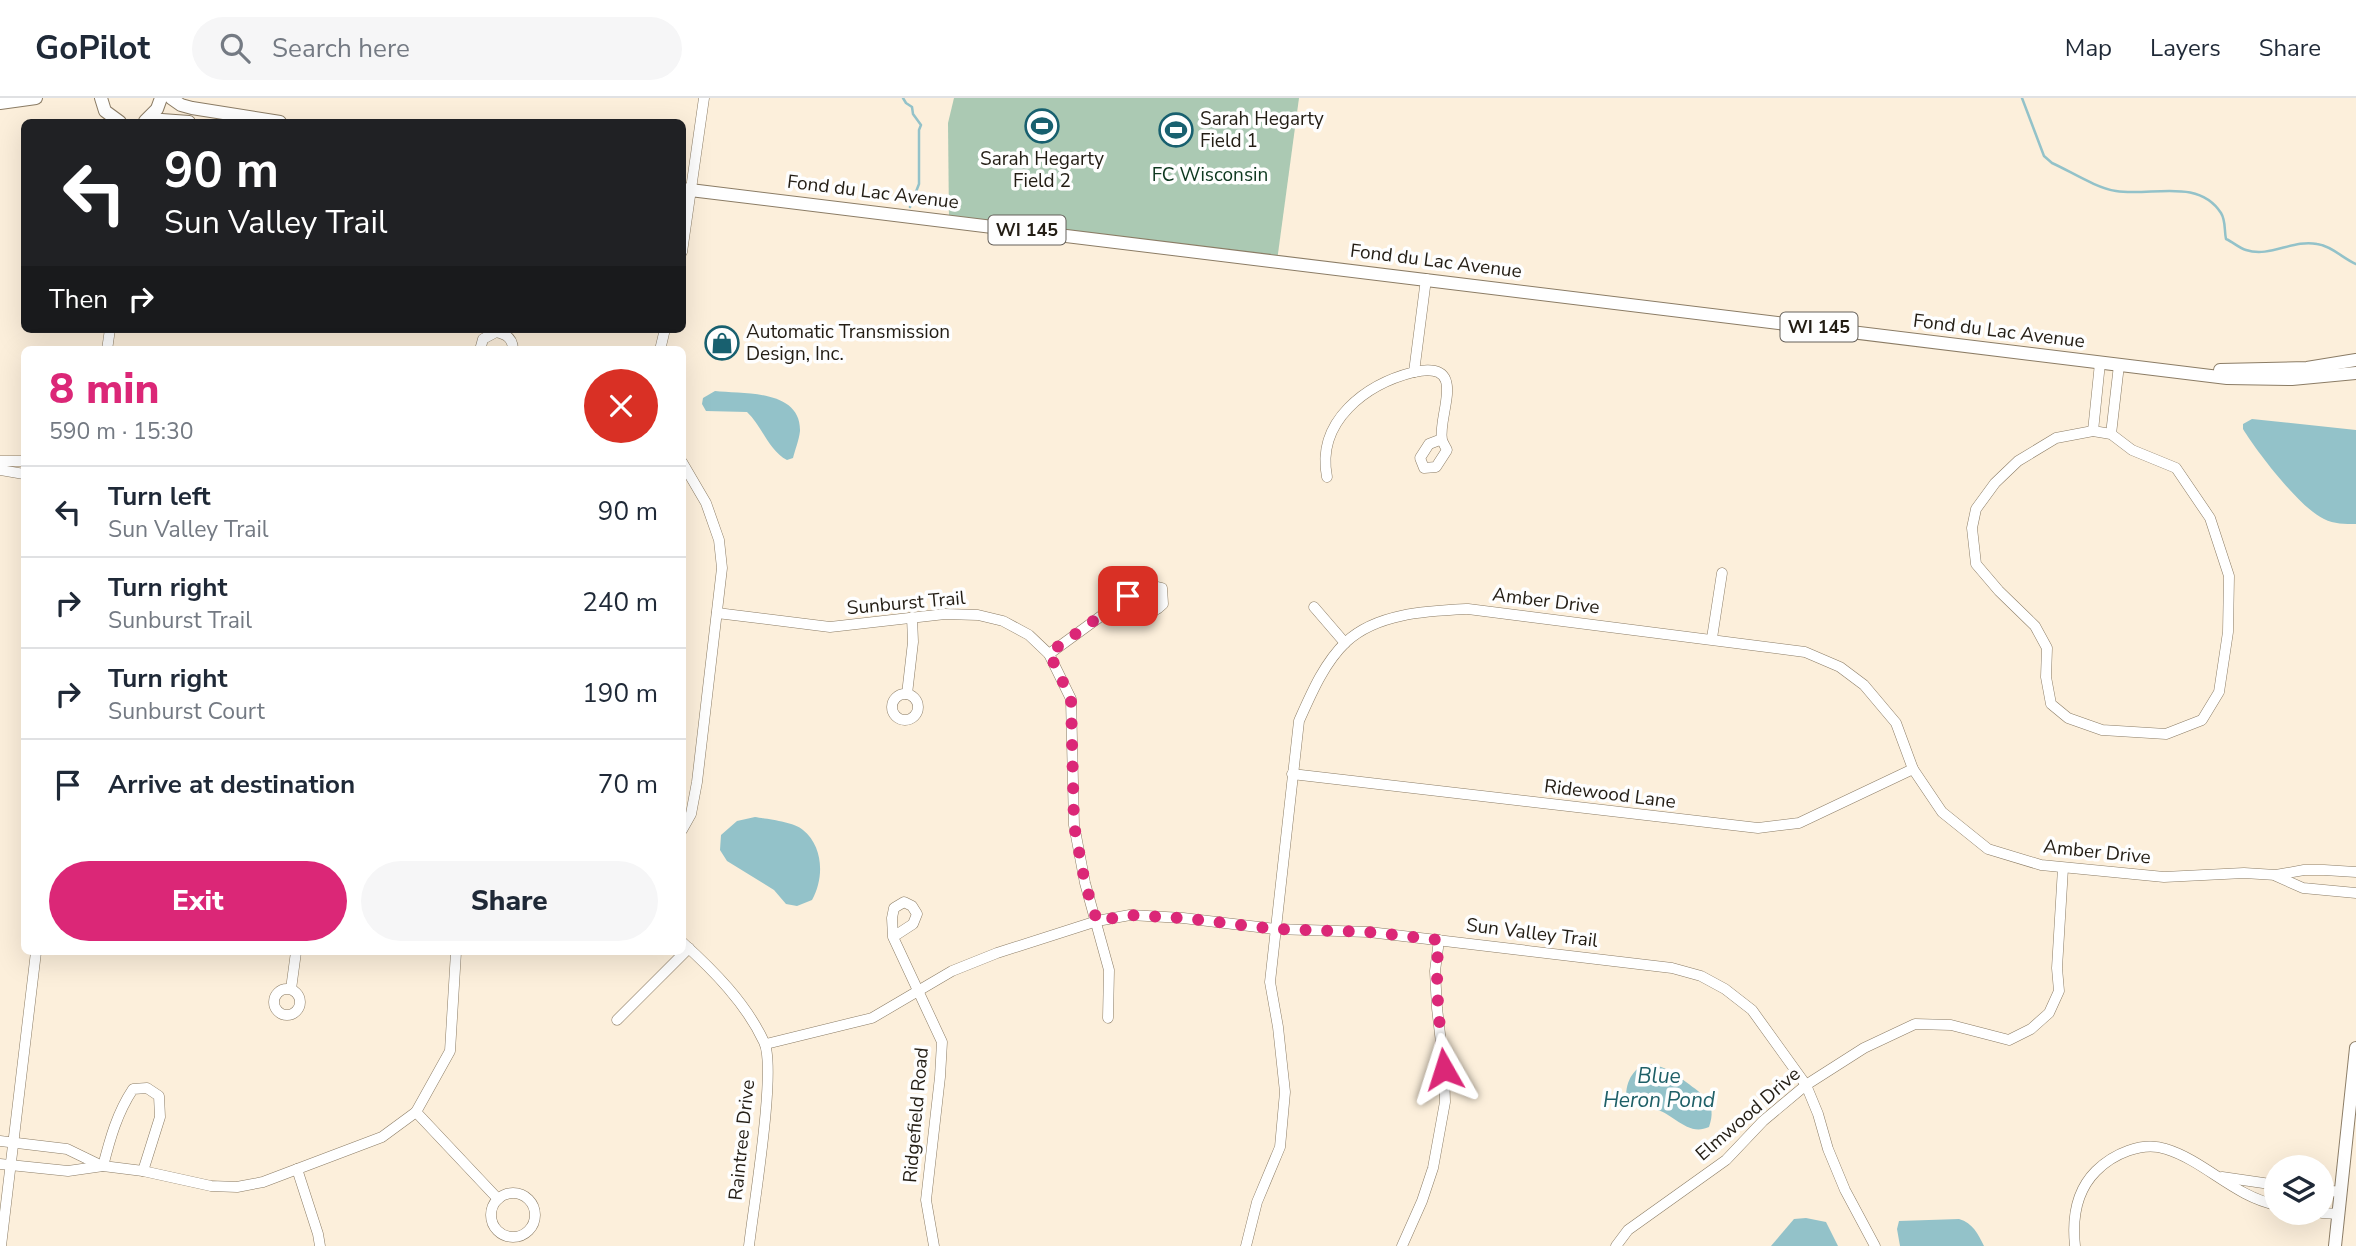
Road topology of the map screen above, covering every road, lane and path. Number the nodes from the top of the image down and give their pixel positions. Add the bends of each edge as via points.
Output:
1 (36, 98) edge
2 (89, 98) edge
3 (161, 98) edge
4 (171, 98) edge
5 (704, 98) edge
6 (0, 103) edge
7 (108, 113) edge
8 (146, 119) edge
9 (261, 119) edge
10 (688, 190) edge
11 (686, 211) edge
12 (1426, 279) junction
13 (494, 333) edge
14 (499, 333) edge
15 (481, 346) edge
16 (512, 346) edge
17 (2356, 360) edge
18 (2100, 363) junction
19 (2119, 365) junction
20 (2185, 371) junction
21 (1414, 372) junction
22 (2356, 373) edge
23 (2093, 431) junction
24 (2111, 434) junction
25 (1442, 439) dead end
26 (0, 461) edge
27 (21, 461) edge
28 (0, 470) edge
29 (686, 471) edge
30 (21, 474) edge
31 (1327, 477) dead end
32 (1722, 573) dead end
33 (1112, 607) junction
34 (1314, 607) dead end
35 (717, 613) junction
36 (912, 617) junction
37 (1712, 638) junction
38 (1345, 643) junction
39 (1049, 653) junction
40 (907, 694) dead end
41 (1913, 769) junction
42 (1292, 774) junction
43 (686, 823) edge
44 (2063, 868) junction
45 (2356, 872) edge
46 (2276, 875) junction
47 (2356, 893) edge
48 (1097, 921) junction
49 (1275, 929) junction
50 (894, 937) dead end
51 (1439, 940) junction
52 (686, 945) edge
53 (36, 955) edge
54 (296, 955) edge
55 (456, 955) edge
56 (677, 955) edge
57 (291, 989) dead end
58 (918, 991) junction
59 (1108, 1017) dead end
60 (617, 1020) dead end
61 (766, 1044) junction
62 (2356, 1048) edge
63 (1806, 1085) junction
64 (416, 1112) junction
65 (0, 1141) edge
66 (14, 1143) junction
67 (0, 1164) edge
68 (11, 1166) junction
69 (103, 1166) junction
70 (297, 1169) junction
71 (143, 1171) junction
72 (2215, 1176) junction
73 (2264, 1183) edge
74 (2334, 1191) edge
75 (2341, 1192) junction
76 (498, 1199) junction
77 (2264, 1202) edge
78 (2334, 1214) edge
79 (2339, 1214) junction
80 (1, 1246) edge
81 (320, 1246) edge
82 (749, 1246) edge
83 (934, 1246) edge
84 (1246, 1246) edge
85 (1402, 1246) edge
86 (1616, 1246) edge
87 (1875, 1246) edge
88 (2075, 1246) edge
89 (2335, 1246) edge

1 - 6 main road
2 - 7 main road
3 - 8 main road
4 - 9 main road via 192,108
5 - 10 street
10 - 11 street
10 - 12 main road, Fond du Lac Avenue / WI 145
12 - 18 main road, Fond du Lac Avenue / WI 145
12 - 21 street
13 - 15 street
14 - 16 street via 507,336
17 - 20 main road, Fond du Lac Avenue / WI 145 via 2307,368
18 - 19 main road, Fond du Lac Avenue / WI 145
18 - 23 street
19 - 20 main road, Fond du Lac Avenue / WI 145
19 - 24 street
20 - 22 main road, Fond du Lac Avenue / WI 145 via 2268,379
21 - 25 street via 1434,371 1447,382
21 - 31 street via 1373,387 1352,404 1326,448
23 - 24 street
23 - 24 street via 2056,438 2018,461 1995,483 1976,509 1972,528 1976,564 2035,626 2047,648 2051,704 2068,718 2102,730 2166,734 2202,720 2219,692 2230,576 2210,518 2176,468 2133,450
26 - 27 street
28 - 30 street
29 - 35 street via 706,503 719,540 722,568
32 - 37 street
33 - 33 street via 1155,612 1163,604 1162,588 1145,584
33 - 39 street
34 - 38 street
35 - 36 street, Sunburst Trail via 830,627
35 - 43 street via 697,782
36 - 39 street, Sunburst Trail via 978,615 1003,621
36 - 40 street
37 - 38 street, Amber Drive via 1468,609 1419,611 1367,627
37 - 41 street, Amber Drive via 1805,652 1840,667 1864,685 1896,723
38 - 42 street, Amber Drive via 1317,681 1299,721
39 - 48 street, Sunburst Trail via 1071,699 1074,825
41 - 42 street, Ridewood Lane via 1799,823 1758,828
41 - 44 street, Amber Drive via 1941,811 1988,849
42 - 49 street, Amber Drive
44 - 46 street, Amber Drive via 2164,877
44 - 63 street, Elmwood Drive via 2059,991 2049,1013 2031,1029 2009,1040 1951,1025 1915,1024 1864,1048
45 - 46 street, Amber Drive via 2304,870
46 - 47 street, Amber Drive via 2303,888
48 - 49 street, Sun Valley Trail via 1130,915
48 - 58 street, Sun Valley Trail via 951,971
48 - 59 street, Sunburst Trail via 1109,970
49 - 51 street, Sun Valley Trail
49 - 84 street, Amber Drive via 1269,982 1285,1091 1280,1147 1257,1202
50 - 58 street, Ridgefield Road
51 - 63 street, Sun Valley Trail via 1672,968 1701,976 1752,1010
51 - 85 street via 1435,971 1445,1102 1433,1168
52 - 61 street via 733,993
53 - 66 street
54 - 57 street
55 - 64 street via 450,1051
56 - 60 street
58 - 61 street, Sun Valley Trail via 873,1018
58 - 83 street, Ridgefield Road via 942,1042 926,1200
61 - 82 street, Raintree Drive via 768,1086
62 - 75 main road
63 - 86 street, Elmwood Drive via 1726,1160 1628,1230
63 - 87 street, Sun Valley Trail via 1845,1189
64 - 70 street via 382,1137
64 - 76 street
65 - 66 street
66 - 68 street
66 - 69 street via 67,1149
67 - 68 street
68 - 69 street via 68,1171
68 - 80 street
69 - 71 street
69 - 71 street via 125,1101 133,1089 146,1088 159,1096 160,1117
70 - 71 street via 237,1187
70 - 81 street
72 - 73 street
72 - 77 street
72 - 88 street via 2164,1148 2134,1148 2105,1162 2088,1179 2076,1204
74 - 75 street
75 - 79 main road
76 - 76 street via 491,1212 494,1227 506,1236 527,1232 534,1220 529,1200 510,1193
78 - 79 street
79 - 89 main road

